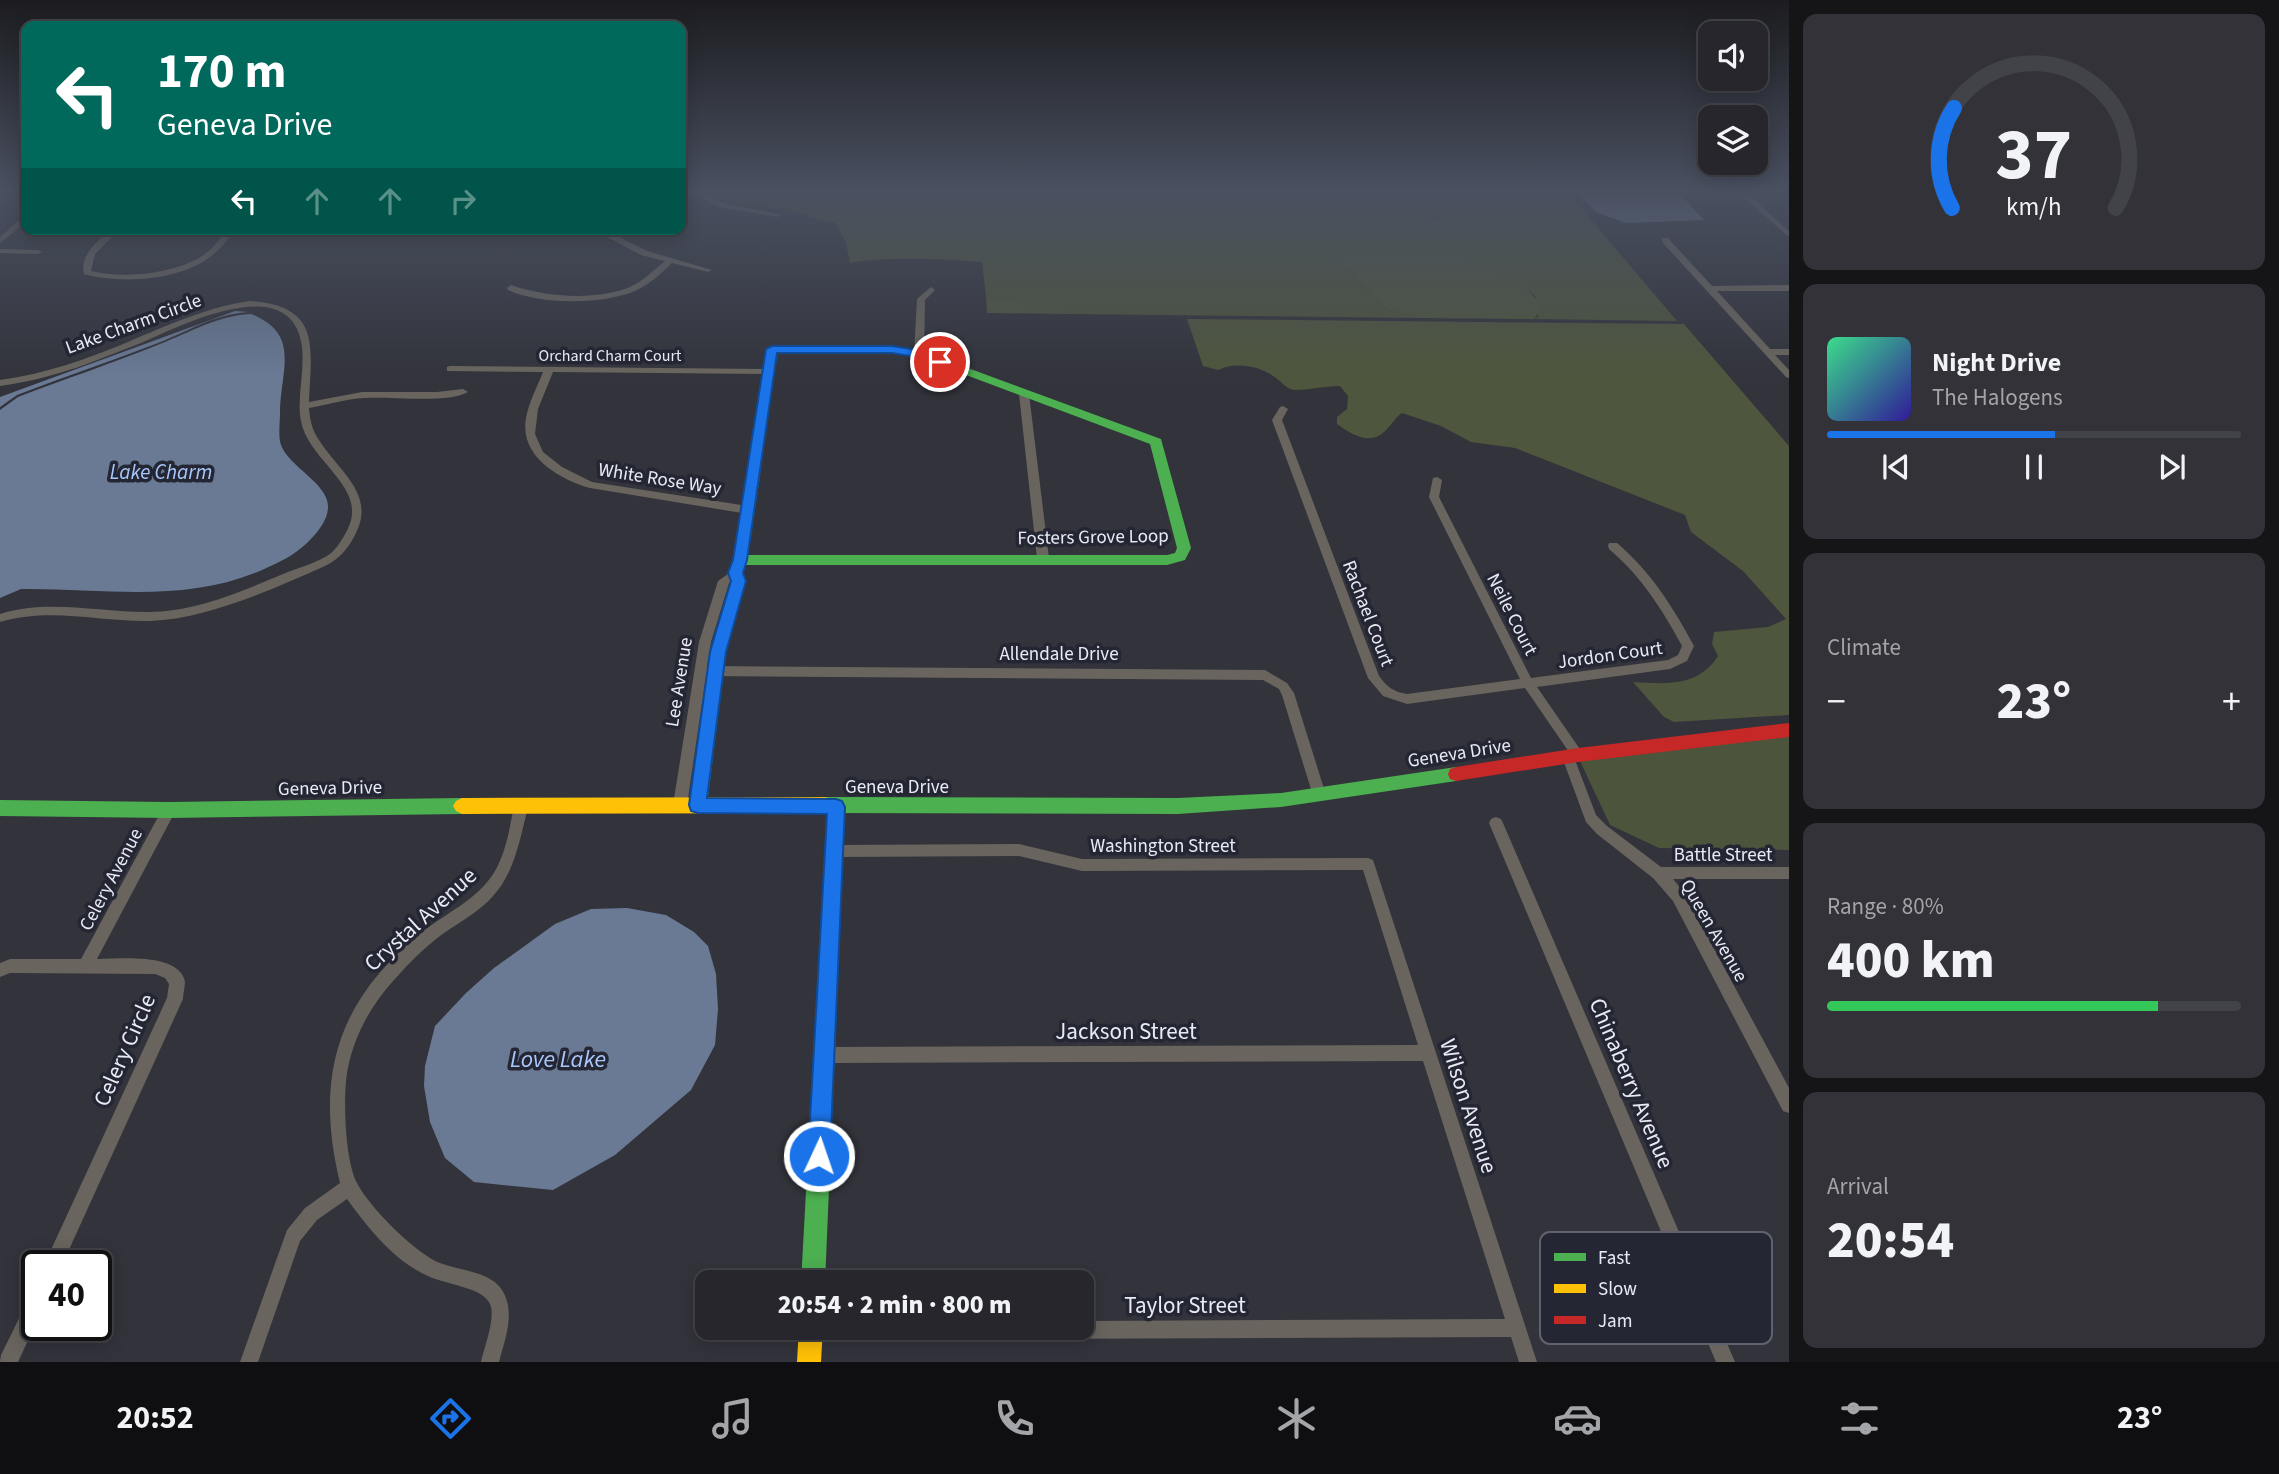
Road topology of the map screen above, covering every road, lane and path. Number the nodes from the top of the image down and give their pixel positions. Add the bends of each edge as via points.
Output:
1 (21, 252) edge
2 (38, 252) dead end
3 (94, 252) edge
4 (212, 252) edge
5 (641, 252) edge
6 (1675, 252) edge
7 (669, 262) junction
8 (708, 270) dead end
9 (511, 288) dead end
10 (1789, 288) edge
11 (1709, 289) junction
12 (932, 290) dead end
13 (772, 349) joint
14 (1768, 352) junction
15 (1789, 352) edge
16 (919, 354) junction
17 (450, 369) dead end
18 (549, 370) junction
19 (769, 371) junction
20 (1789, 375) edge
21 (0, 383) edge
22 (463, 392) dead end
23 (1024, 394) junction
24 (305, 406) junction
25 (1283, 409) dead end
26 (1437, 480) dead end
27 (748, 510) junction
28 (1613, 546) dead end
29 (1043, 558) junction
30 (738, 566) junction
31 (0, 618) edge
32 (708, 671) junction
33 (1528, 683) junction
34 (1789, 730) edge
35 (1573, 756) junction
36 (1319, 795) junction
37 (521, 805) junction
38 (680, 805) junction
39 (698, 805) junction
40 (836, 807) junction
41 (0, 808) edge
42 (169, 810) junction
43 (1496, 823) dead end
44 (834, 851) junction
45 (1368, 864) joint
46 (1658, 873) junction
47 (1789, 873) edge
48 (85, 966) junction
49 (0, 970) edge
50 (1428, 1053) junction
51 (824, 1055) junction
52 (1789, 1105) edge
53 (349, 1187) junction
54 (1671, 1232) edge
55 (60, 1250) edge
56 (814, 1270) edge
57 (1517, 1328) junction
58 (1094, 1329) edge
59 (21, 1334) edge
60 (810, 1340) edge
61 (1718, 1344) edge
62 (8, 1362) edge
63 (249, 1362) edge
64 (491, 1362) edge
65 (809, 1362) edge
66 (1528, 1362) edge
67 (1726, 1362) edge

1 - 2 street
3 - 4 street via 85,265 87,272 127,277 186,266
5 - 7 street
6 - 11 street
7 - 8 street
7 - 9 street via 620,293 540,296 519,294
10 - 11 street
11 - 14 street
12 - 16 street via 920,299
13 - 16 street, Fosters Grove Loop via 892,349
13 - 19 street, Lee Avenue
14 - 15 street
14 - 20 street
16 - 23 street, Fosters Grove Loop
17 - 18 street, Orchard Charm Court
18 - 19 street, Orchard Charm Court
18 - 27 street, White Rose Way via 530,422 530,439 547,463 590,485
19 - 27 street, Lee Avenue
21 - 24 street, Lake Charm Circle via 110,352 213,312 241,304 267,305 287,312 307,340
22 - 24 street via 362,396
23 - 29 street
23 - 29 street, Fosters Grove Loop via 1156,442 1184,548 1180,556 1167,560
24 - 31 street, Lake Charm Circle via 306,423 316,446 355,494 359,512 356,528 335,556 235,598 171,614 133,617 36,610
25 - 33 street, Rachael Court via 1277,420 1382,690 1407,699
26 - 33 street, Neile Court via 1434,497
27 - 30 street, Lee Avenue
28 - 33 street, Jordon Court via 1636,564 1676,624 1688,646 1683,658 1670,664
29 - 30 street, Fosters Grove Loop
30 - 32 street, Lee Avenue via 718,652
32 - 36 street, Allendale Drive via 1265,675 1288,693
32 - 38 street, Lee Avenue
32 - 39 street, Lee Avenue
33 - 35 street, Neile Court
34 - 35 street, Geneva Drive
35 - 36 street, Geneva Drive
35 - 46 street, Queen Avenue via 1591,818
36 - 40 street, Geneva Drive via 1178,807
37 - 38 street, Geneva Drive
37 - 42 street, Geneva Drive
37 - 53 street, Crystal Avenue via 500,875 485,895 431,934 390,973 364,1004 351,1032 340,1062 337,1090 338,1134
38 - 39 street, Geneva Drive
39 - 40 street, Geneva Drive
40 - 44 street
41 - 42 street, Geneva Drive
42 - 48 street, Celery Avenue
43 - 54 street, Chinaberry Avenue
44 - 45 street, Washington Street via 1019,850 1082,865
44 - 51 street
45 - 50 street, Wilson Avenue
46 - 47 street, Battle Street
46 - 52 street, Queen Avenue via 1678,896
48 - 49 street, Celery Circle via 10,966
48 - 55 street, Celery Circle via 155,967 170,972 177,982 175,999
50 - 51 street, Jackson Street
50 - 57 street, Wilson Avenue
51 - 56 street
53 - 63 street via 311,1214 293,1236
53 - 64 street via 401,1250 434,1270 492,1290 499,1310
57 - 58 street, Taylor Street
57 - 66 street, Wilson Avenue
59 - 62 street
60 - 65 street
61 - 67 street, Chinaberry Avenue

